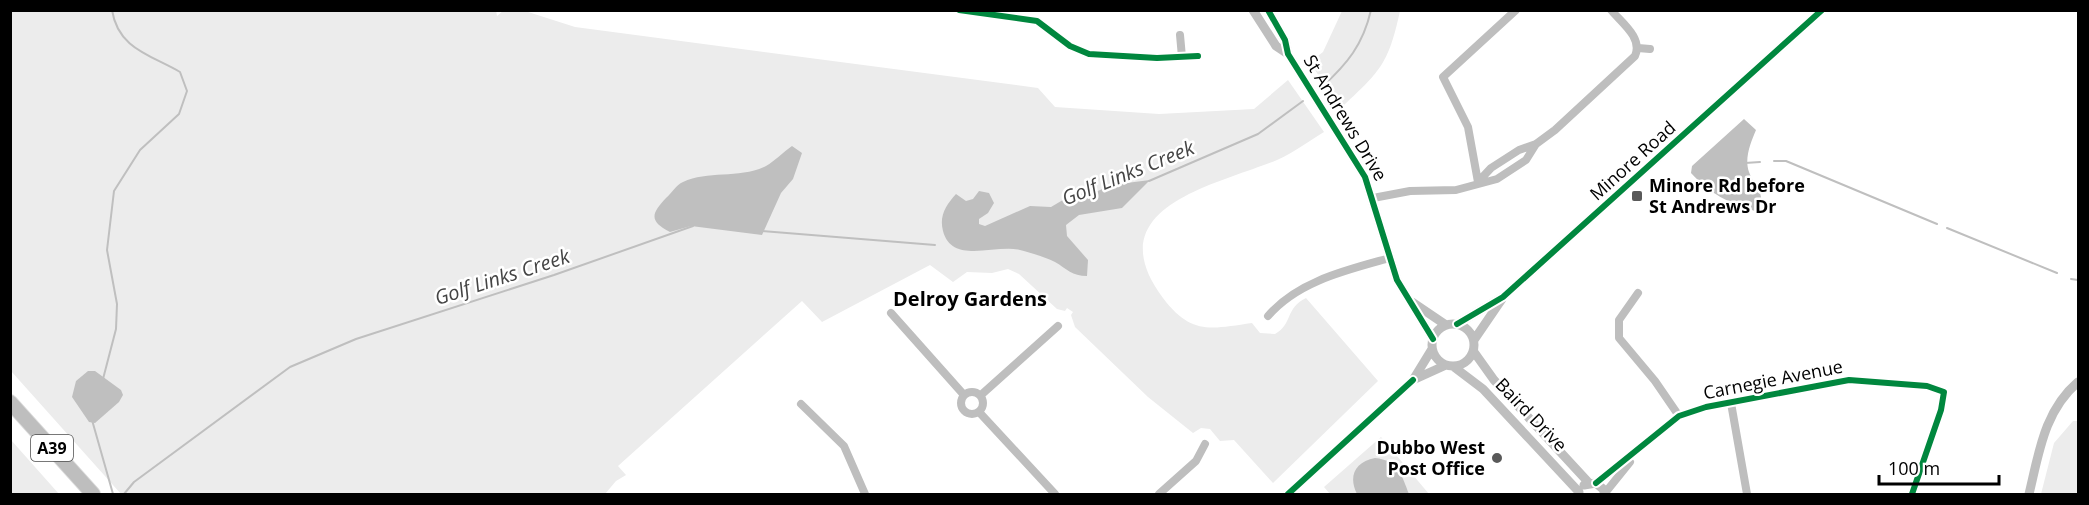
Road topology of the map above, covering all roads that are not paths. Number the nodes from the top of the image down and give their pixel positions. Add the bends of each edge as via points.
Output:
1 (959, 10) edge
2 (1038, 10) edge
3 (1253, 10) edge
4 (1268, 10) edge
5 (1516, 10) edge
6 (1611, 10) edge
7 (1822, 10) edge
8 (1037, 21) junction
9 (1180, 35) dead end
10 (1638, 48) junction
11 (1650, 49) dead end
12 (1288, 54) junction
13 (1198, 56) dead end
14 (1182, 57) junction
15 (1536, 144) junction
16 (1478, 182) junction
17 (1373, 198) junction
18 (1390, 258) junction
19 (1638, 293) dead end
20 (1503, 297) junction
21 (1410, 300) junction
22 (891, 313) dead end
23 (1268, 316) dead end
24 (1457, 324) junction
25 (1446, 325) junction
26 (1058, 326) dead end
27 (1433, 339) junction
28 (1474, 340) junction
29 (1432, 349) junction
30 (1474, 351) junction
31 (1450, 366) junction
32 (1413, 380) junction
33 (2079, 382) edge
34 (964, 395) junction
35 (981, 395) junction
36 (10, 402) edge
37 (1731, 403) junction
38 (801, 404) dead end
39 (979, 412) junction
40 (1679, 416) junction
41 (1205, 444) dead end
42 (1639, 451) junction
43 (1592, 483) junction
44 (1579, 493) edge
45 (1605, 494) edge
46 (93, 495) edge
47 (865, 495) edge
48 (1055, 495) edge
49 (1159, 495) edge
50 (1288, 495) edge
51 (1747, 495) edge
52 (1912, 495) edge
53 (2029, 495) edge

1 - 8 street
2 - 8 street
3 - 12 street, St Andrews Drive via 1276,46
4 - 12 street, St Andrews Drive via 1285,40
5 - 16 street via 1443,77 1465,120
6 - 10 street via 1633,34
7 - 20 street, Minore Road
8 - 14 street via 1070,46 1089,54
9 - 14 street
10 - 11 street
10 - 15 street via 1569,118
12 - 17 street, St Andrews Drive via 1365,177
13 - 14 street
15 - 16 street via 1491,168
15 - 16 street via 1526,160 1497,179
16 - 17 street via 1456,190 1410,191
17 - 18 street, St Andrews Drive
18 - 21 street, St Andrews Drive via 1397,280
18 - 23 street via 1336,272 1281,300
19 - 40 street via 1619,320 1618,338
20 - 24 street, Minore Road
20 - 28 street, Minore Road
21 - 25 street, St Andrews Drive
21 - 27 street, St Andrews Drive
22 - 34 street
24 - 25 street
24 - 28 street via 1468,329
25 - 27 street
26 - 35 street
27 - 29 street
28 - 30 street
29 - 31 street via 1439,362
29 - 32 street
30 - 31 street via 1467,362
30 - 43 street, Baird Drive via 1494,380
31 - 32 street
31 - 44 street, Baird Drive via 1490,396
32 - 50 street
33 - 53 street via 2049,418
34 - 35 street
34 - 39 street via 964,410 971,414
35 - 39 street via 984,404
36 - 46 highway, A39
37 - 40 street, Carnegie Avenue via 1706,406
37 - 51 street
37 - 52 street, Carnegie Avenue via 1849,380 1927,386 1944,392
38 - 47 street via 844,446
39 - 48 street
40 - 42 street, Carnegie Avenue
41 - 49 street via 1196,461
42 - 43 street, Carnegie Avenue
42 - 45 street, Carnegie Avenue
43 - 44 street
43 - 45 street, Baird Drive

